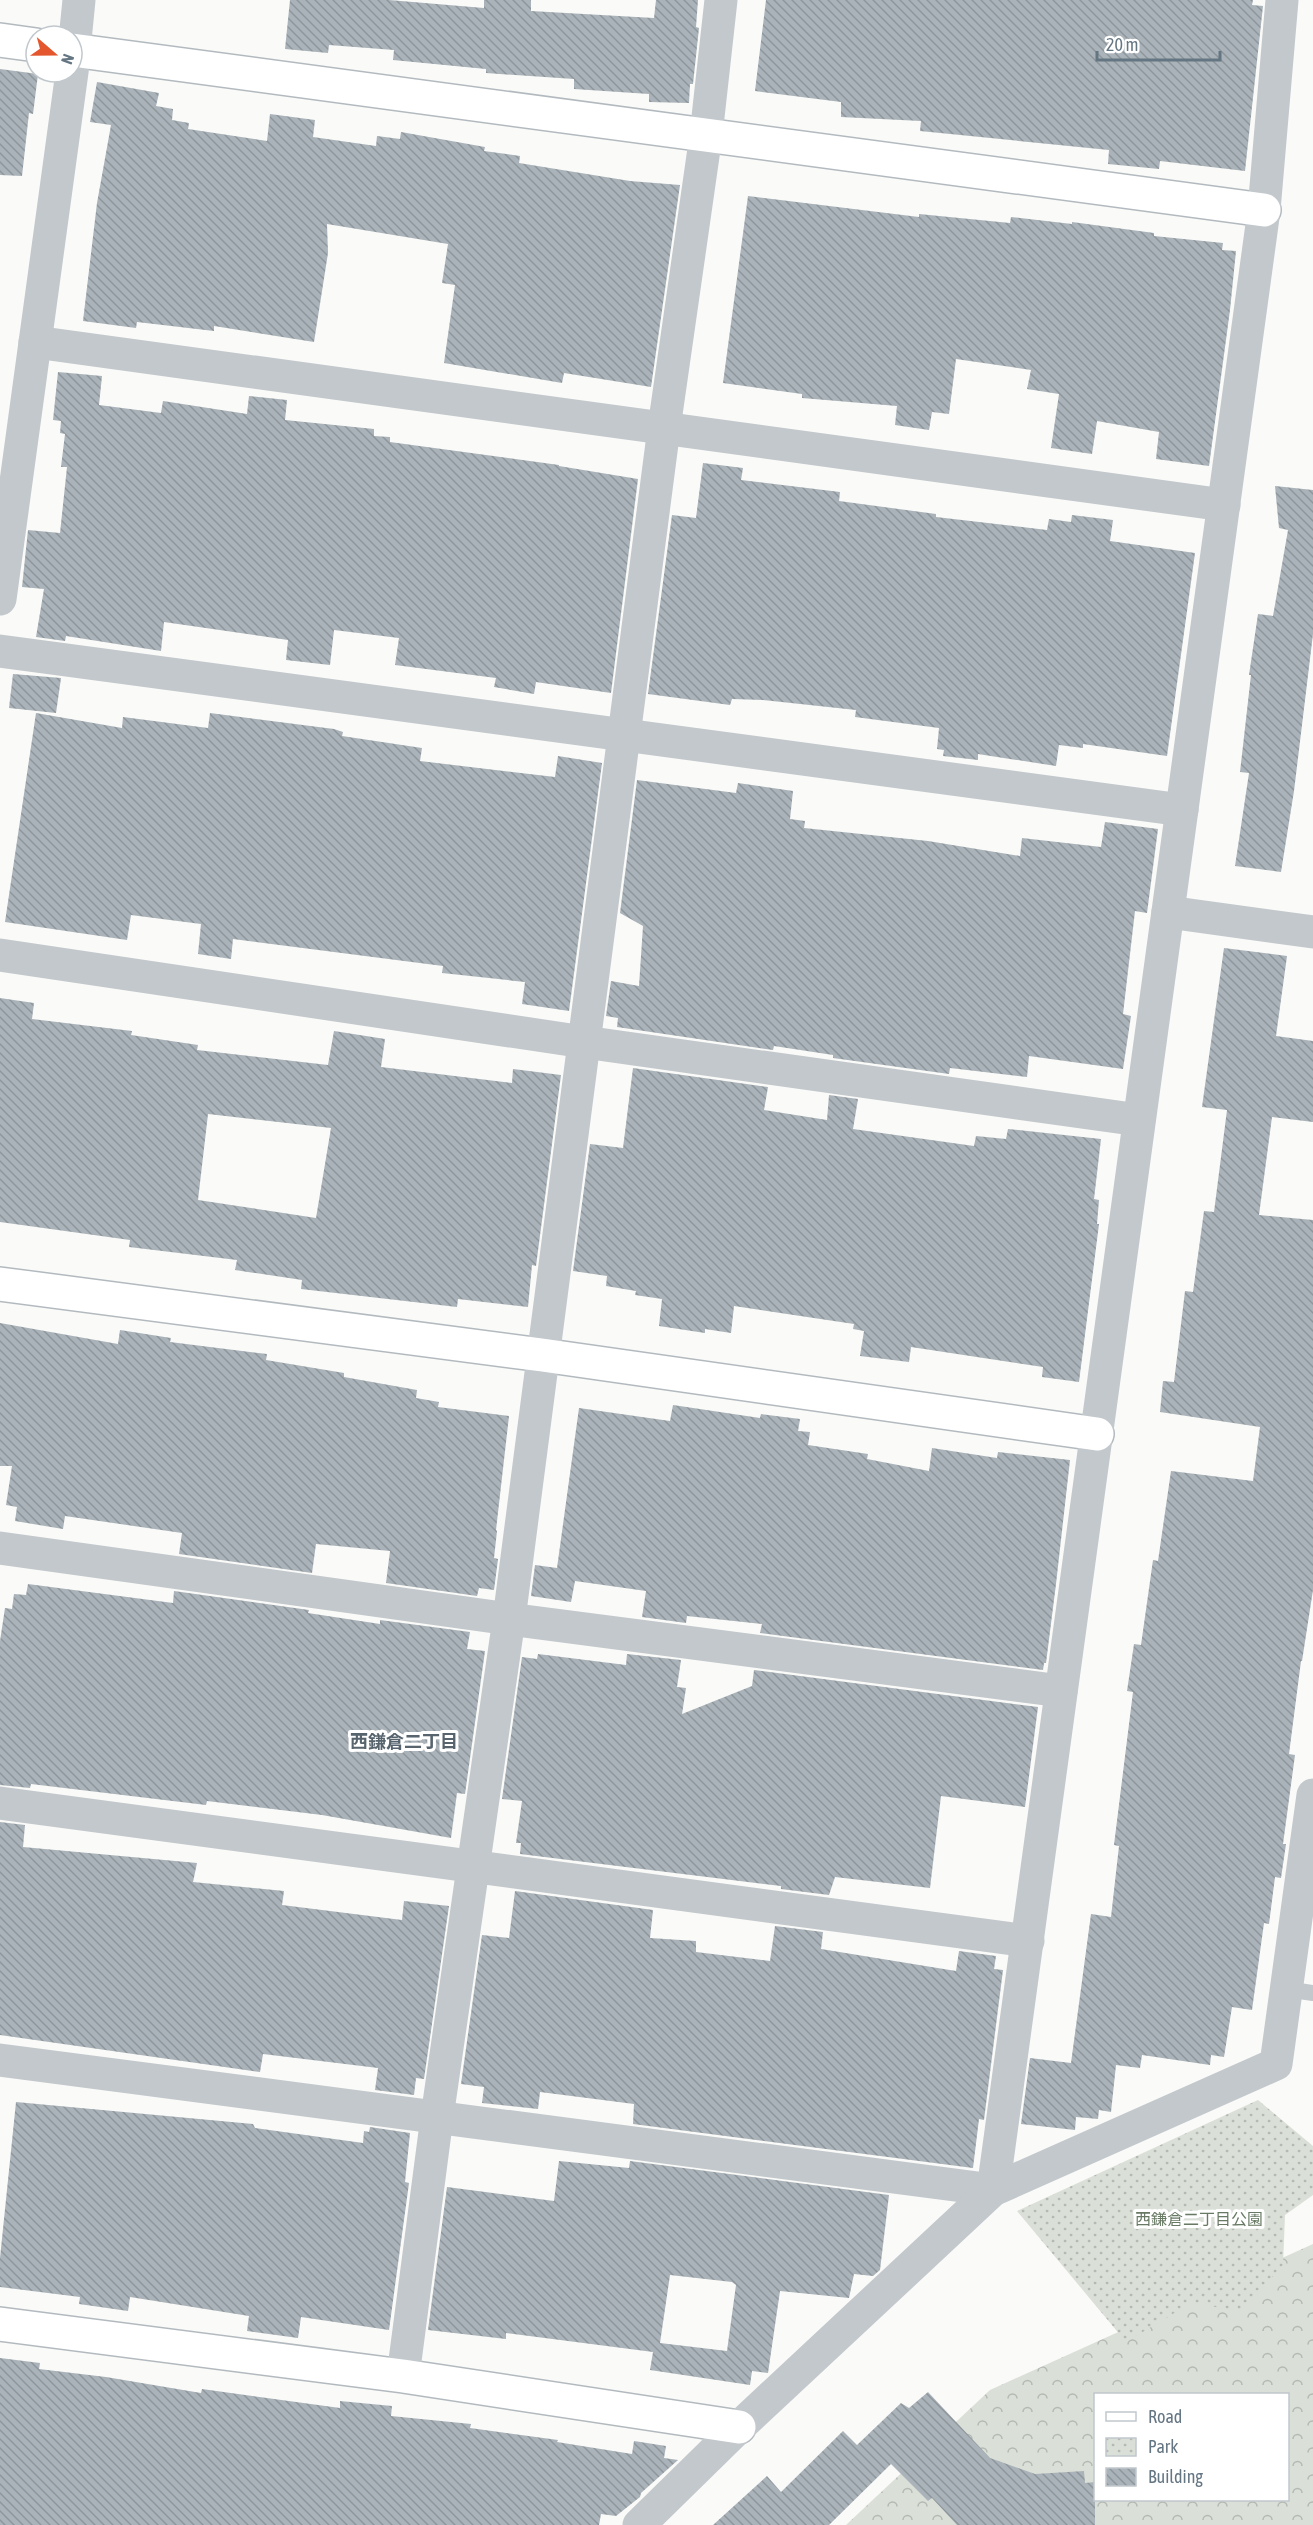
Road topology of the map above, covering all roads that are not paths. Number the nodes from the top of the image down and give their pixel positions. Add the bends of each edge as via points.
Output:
1 (79, 0) edge
2 (721, 0) edge
3 (1282, 0) edge
4 (77, 24) edge
5 (0, 40) edge
6 (24, 43) edge
7 (84, 61) edge
8 (70, 84) edge
9 (706, 135) junction
10 (1264, 210) junction
11 (35, 342) junction
12 (664, 428) junction
13 (1224, 505) junction
14 (0, 599) edge
15 (0, 651) edge
16 (625, 733) junction
17 (1182, 810) junction
18 (1168, 912) junction
19 (1313, 932) edge
20 (0, 955) edge
21 (584, 1042) junction
22 (1139, 1120) junction
23 (0, 1284) edge
24 (542, 1355) junction
25 (1096, 1434) junction
26 (0, 1548) edge
27 (509, 1619) junction
28 (1061, 1691) junction
29 (1313, 1795) edge
30 (0, 1803) edge
31 (473, 1867) junction
32 (1028, 1941) junction
33 (1300, 1991) edge
34 (0, 2060) edge
35 (436, 2117) junction
36 (993, 2190) junction
37 (0, 2324) edge
38 (403, 2376) junction
39 (739, 2427) junction
40 (639, 2525) edge

1 - 4 street
2 - 9 street
3 - 10 street
5 - 6 street
7 - 9 street
8 - 11 street
9 - 10 street
9 - 12 street
10 - 13 street
11 - 12 street
11 - 14 street
12 - 13 street
12 - 16 street
13 - 17 street
15 - 16 street
16 - 17 street
16 - 21 street
17 - 18 street
18 - 19 street
18 - 22 street
20 - 21 street
21 - 22 street
21 - 24 street
22 - 25 street
23 - 24 street
24 - 25 street
24 - 27 street
25 - 28 street
26 - 27 street
27 - 28 street
27 - 31 street
28 - 32 street
29 - 33 street
30 - 31 street
31 - 32 street
31 - 35 street
32 - 36 street
33 - 36 street via 1276,2064
34 - 35 street
35 - 36 street
35 - 38 street
36 - 39 street
37 - 38 street
38 - 39 street
39 - 40 street

